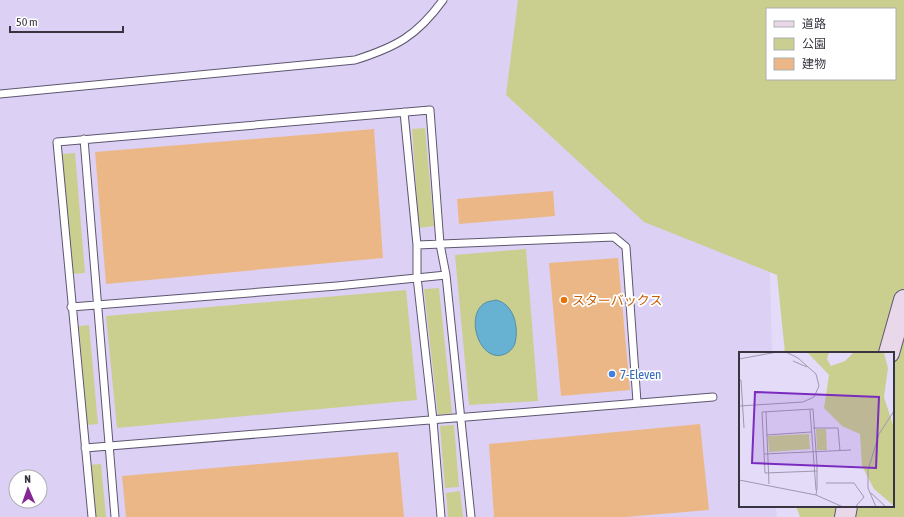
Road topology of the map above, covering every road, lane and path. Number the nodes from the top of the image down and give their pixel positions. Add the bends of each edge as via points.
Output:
1 (443, 0) edge
2 (0, 94) edge
3 (404, 112) junction
4 (84, 139) junction
5 (440, 244) junction
6 (417, 245) junction
7 (446, 275) junction
8 (417, 277) junction
9 (904, 300) edge
10 (98, 305) junction
11 (71, 307) junction
12 (889, 352) edge
13 (713, 397) dead end
14 (637, 402) junction
15 (460, 417) junction
16 (433, 420) junction
17 (110, 446) junction
18 (85, 448) junction
19 (847, 507) edge
20 (92, 517) edge
21 (115, 517) edge
22 (441, 517) edge
23 (471, 517) edge
24 (845, 517) edge

1 - 2 lane via 415,33 396,44 355,60
3 - 4 lane
3 - 5 lane via 430,110
3 - 6 lane
4 - 10 lane
4 - 11 lane via 57,142
5 - 6 lane
5 - 7 lane
5 - 14 lane via 614,237 626,247
6 - 8 lane
7 - 8 lane
7 - 15 lane
8 - 10 lane
8 - 16 lane
9 - 12 street
10 - 11 lane
10 - 17 lane
11 - 18 lane
13 - 14 lane
14 - 15 lane
15 - 16 lane
15 - 23 lane
16 - 17 lane
16 - 22 lane
17 - 18 lane
17 - 21 lane
18 - 20 lane
19 - 24 street

